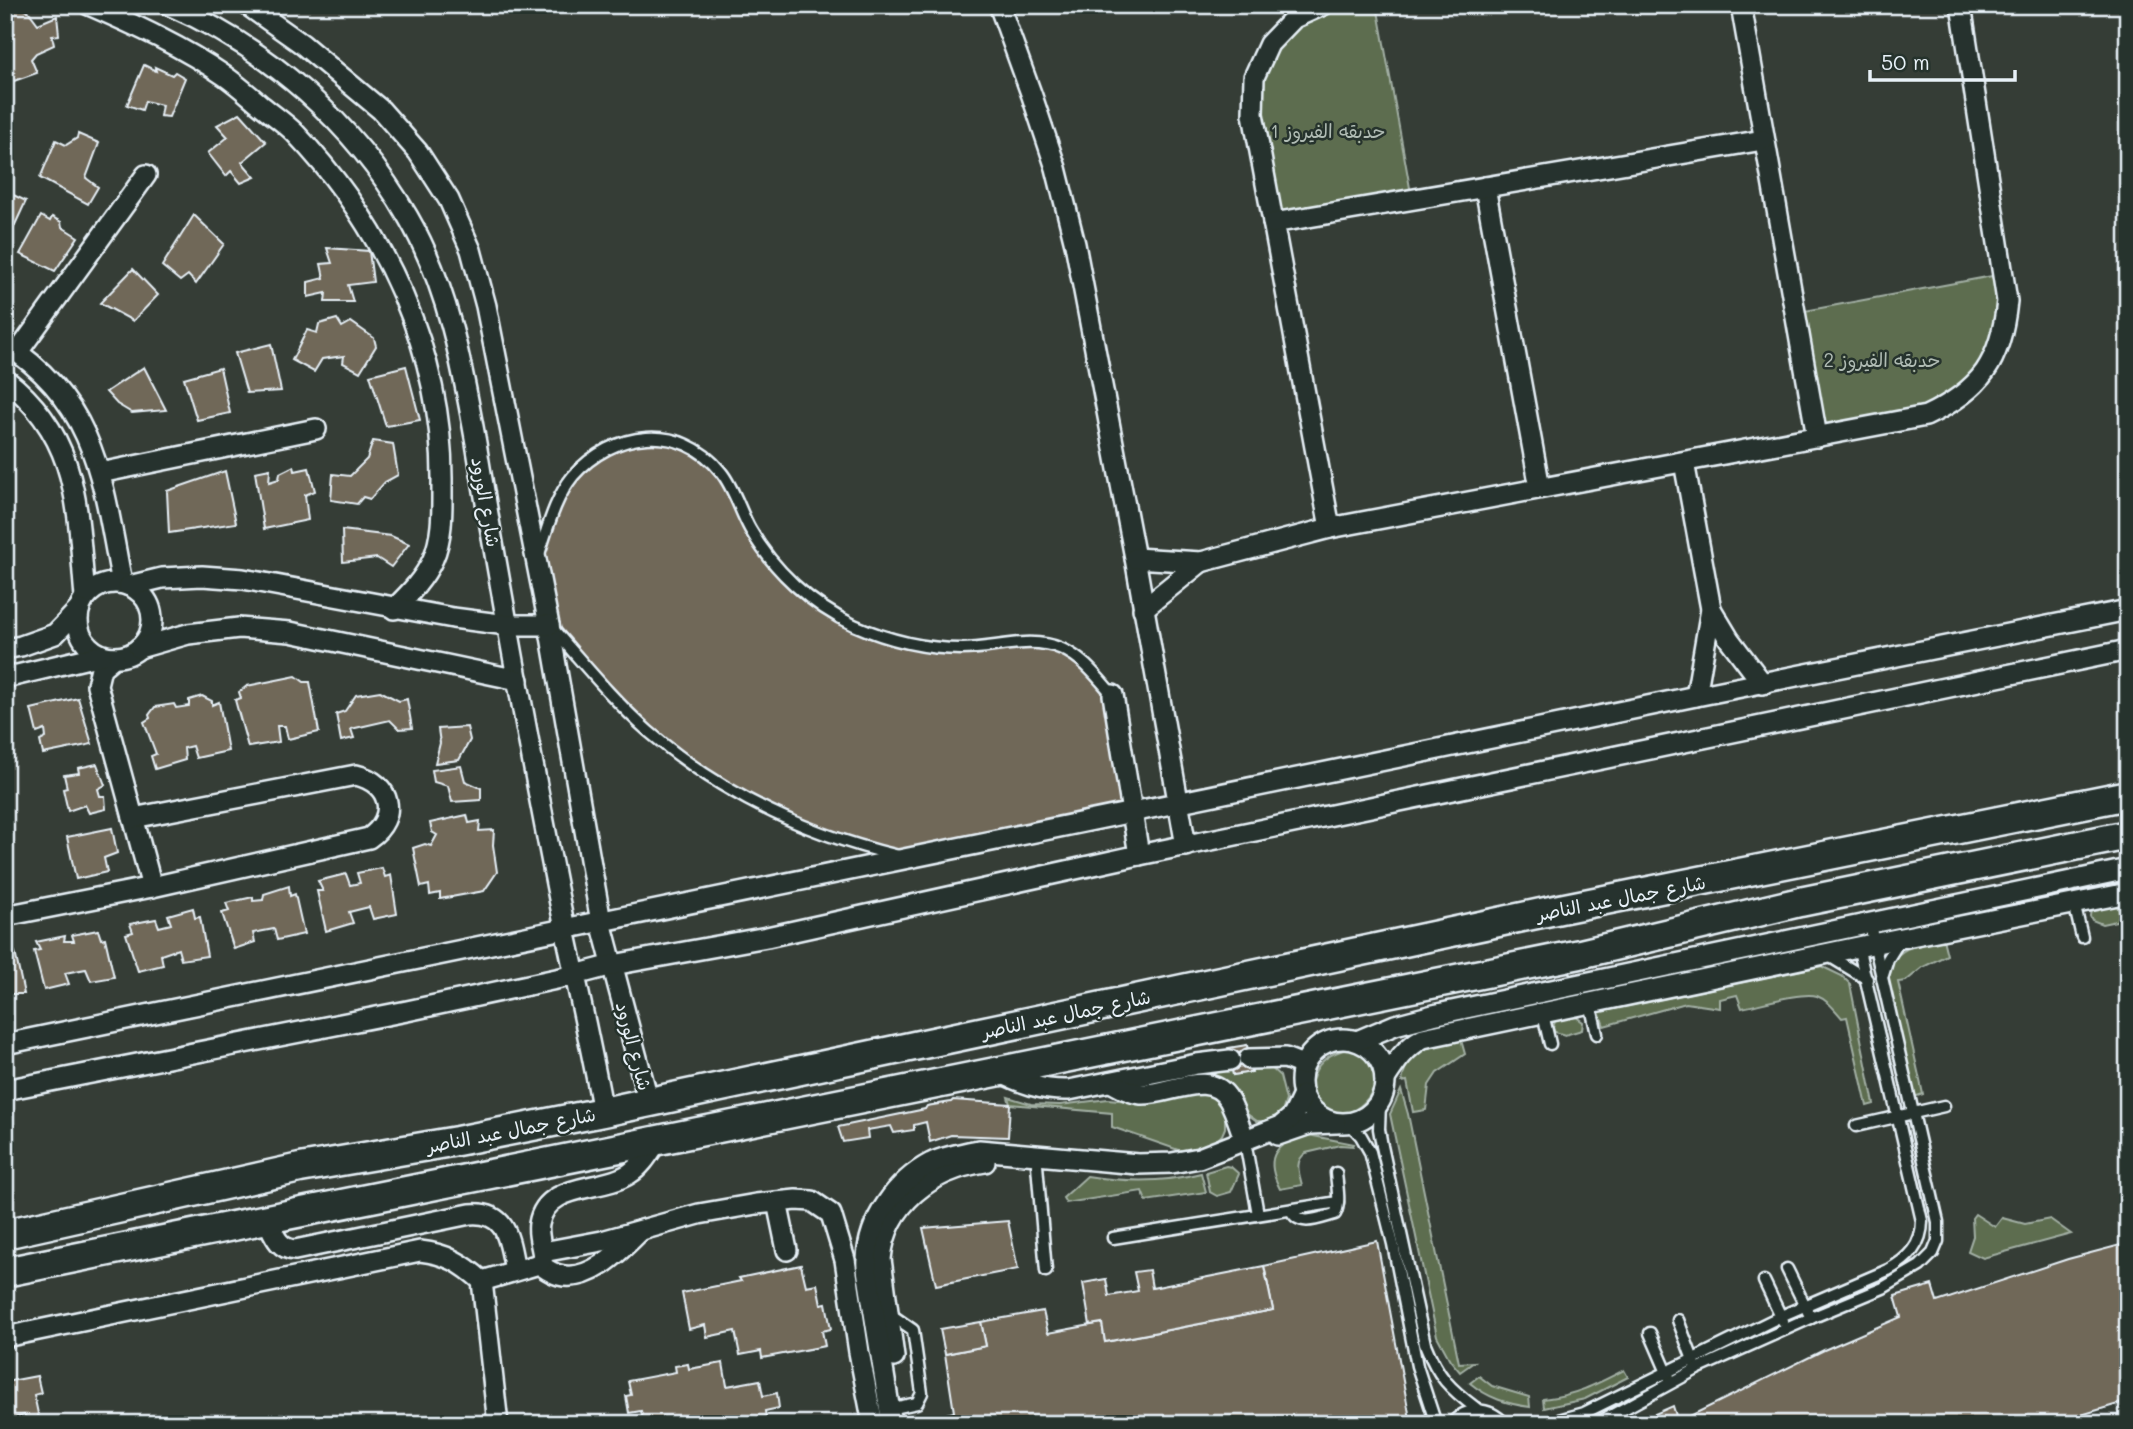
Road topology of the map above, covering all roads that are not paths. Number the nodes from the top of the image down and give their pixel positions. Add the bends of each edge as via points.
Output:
1 (89, 5) edge
2 (169, 5) edge
3 (247, 5) edge
4 (999, 5) edge
5 (1323, 5) edge
6 (1741, 5) edge
7 (1961, 5) edge
8 (1763, 140) junction
9 (146, 175) dead end
10 (1485, 187) junction
11 (1273, 223) junction
12 (12, 348) edge
13 (5, 379) edge
14 (316, 429) dead end
15 (1817, 437) junction
16 (1684, 462) junction
17 (100, 472) junction
18 (1540, 488) junction
19 (1330, 528) junction
20 (1135, 558) junction
21 (537, 561) junction
22 (1200, 562) junction
23 (125, 585) junction
24 (82, 603) junction
25 (394, 608) junction
26 (1143, 609) junction
27 (1710, 609) junction
28 (2128, 610) edge
29 (507, 625) junction
30 (550, 625) junction
31 (139, 648) junction
32 (5, 649) edge
33 (2128, 650) edge
34 (107, 656) junction
35 (5, 678) edge
36 (518, 680) junction
37 (1763, 684) junction
38 (1113, 695) joint
39 (1696, 695) junction
40 (2128, 795) edge
41 (1178, 803) junction
42 (1131, 813) junction
43 (133, 818) junction
44 (2128, 835) edge
45 (1186, 846) junction
46 (1139, 855) junction
47 (910, 859) junction
48 (2128, 869) edge
49 (152, 887) junction
50 (1657, 890) junction
51 (2128, 893) edge
52 (2073, 902) junction
53 (1560, 909) junction
54 (5, 916) edge
55 (601, 922) junction
56 (565, 928) junction
57 (1666, 934) junction
58 (1864, 936) junction
59 (2082, 937) dead end
60 (1901, 938) junction
61 (1580, 954) junction
62 (1826, 954) junction
63 (613, 965) junction
64 (575, 975) junction
65 (1882, 979) junction
66 (1867, 980) junction
67 (1590, 1003) junction
68 (1543, 1014) junction
69 (1597, 1034) dead end
70 (1357, 1041) junction
71 (5, 1044) edge
72 (1550, 1044) dead end
73 (1303, 1065) junction
74 (997, 1070) junction
75 (1385, 1079) junction
76 (1111, 1082) junction
77 (5, 1090) edge
78 (1303, 1095) junction
79 (1380, 1102) junction
80 (649, 1103) junction
81 (1944, 1106) dead end
82 (603, 1112) junction
83 (1913, 1112) junction
84 (1898, 1116) junction
85 (1342, 1123) junction
86 (1856, 1126) dead end
87 (657, 1141) junction
88 (1245, 1145) junction
89 (1037, 1165) junction
90 (1336, 1173) dead end
91 (777, 1202) junction
92 (1258, 1214) junction
93 (267, 1220) junction
94 (641, 1230) junction
95 (13, 1232) edge
96 (1113, 1238) dead end
97 (788, 1250) dead end
98 (541, 1258) junction
99 (1787, 1269) dead end
100 (17, 1270) edge
101 (515, 1270) junction
102 (1046, 1271) dead end
103 (482, 1281) junction
104 (1763, 1281) dead end
105 (1804, 1305) junction
106 (1781, 1316) junction
107 (1811, 1318) junction
108 (1678, 1320) dead end
109 (1786, 1329) junction
110 (1650, 1333) dead end
111 (5, 1337) edge
112 (1695, 1365) junction
113 (1667, 1371) junction
114 (1671, 1382) junction
115 (1477, 1409) junction
116 (896, 1415) edge
117 (498, 1424) edge
118 (873, 1424) edge
119 (1436, 1424) edge
120 (1451, 1424) edge
121 (1504, 1424) edge
122 (1544, 1424) edge
123 (1596, 1424) edge

1 - 25 street via 214,69 293,131 363,218 399,284 421,342 436,402 442,526 433,558 417,586
2 - 29 street, شارع الورود via 253,50 313,97 366,154 408,218 441,288 461,361
3 - 21 street, شارع الورود via 381,110 418,152 449,200 471,250 486,306
4 - 20 street via 1052,156 1075,244
5 - 11 street via 1294,18 1269,44 1254,77 1253,114
6 - 8 street
7 - 15 street via 2007,301 2004,331 1982,376 1953,403 1926,416
8 - 10 street
8 - 15 street
9 - 12 street
10 - 11 street
10 - 18 street
11 - 19 street
12 - 17 street via 47,377 71,407
13 - 24 street via 47,422 65,456 75,493
14 - 17 street
15 - 16 street
16 - 18 street
16 - 27 street
17 - 23 street
18 - 19 street
19 - 22 street
20 - 22 street
20 - 26 street
21 - 30 street, شارع الورود
21 - 38 lane via 559,497 588,461 626,441 642,437 671,440 697,452 721,472 764,551 798,587 834,614 874,633 918,645 962,649 1052,645 1078,658
22 - 26 street
23 - 24 street via 108,583 95,588
23 - 25 street via 162,578 243,579
23 - 31 street via 145,598 151,610 148,637
24 - 32 street via 55,634
24 - 34 street via 77,623 81,636 89,647
25 - 29 street
26 - 41 street
27 - 37 street
27 - 39 street
28 - 37 street
29 - 30 street
29 - 36 street, شارع الورود
30 - 47 lane via 647,730 706,775 802,826
30 - 55 street, شارع الورود
31 - 34 street via 128,655
31 - 36 street via 188,634 239,628 290,632
33 - 45 street
34 - 35 street
34 - 43 street via 97,685
36 - 56 street, شارع الورود
37 - 39 street
38 - 42 street
39 - 41 street
40 - 50 main road, شارع جمال عبد الناصر
41 - 42 street
41 - 45 street
42 - 46 street
42 - 47 street
43 - 49 street
43 - 49 street via 356,775 376,783 387,802 384,823 369,838
44 - 57 main road, شارع جمال عبد الناصر
45 - 46 street
46 - 63 street via 767,937
47 - 55 street
48 - 58 street
49 - 54 street
50 - 53 main road, شارع جمال عبد الناصر
50 - 57 main road via 1648,914
51 - 52 street
52 - 59 lane
52 - 60 street
53 - 61 main road via 1582,926
53 - 80 main road, شارع جمال عبد الناصر
55 - 56 street
55 - 63 street, شارع الورود
56 - 64 street, شارع الورود
56 - 71 street
57 - 61 main road, شارع جمال عبد الناصر
58 - 60 street
58 - 62 street
58 - 65 lane
58 - 66 lane
58 - 70 street via 1433,1015
60 - 65 lane
61 - 74 main road, شارع جمال عبد الناصر
62 - 66 lane
62 - 67 street
63 - 64 street
63 - 80 street, شارع الورود
64 - 77 street
64 - 82 street, شارع الورود
65 - 83 lane
66 - 84 lane
67 - 68 street
67 - 69 lane
68 - 72 lane
68 - 75 street via 1423,1038 1402,1054
70 - 73 street via 1345,1038 1320,1045
70 - 75 street via 1377,1056
73 - 76 street via 1285,1058 1240,1059
73 - 78 street
74 - 76 street via 1030,1086 1056,1090
74 - 87 main road, شارع جمال عبد الناصر
75 - 79 street
76 - 88 street via 1141,1094 1194,1084 1214,1087 1228,1099
78 - 85 street via 1322,1118
78 - 88 street via 1287,1121
79 - 85 street via 1361,1119
79 - 115 lane via 1382,1146 1425,1344 1438,1374
80 - 82 main road, شارع جمال عبد الناصر
81 - 83 lane
82 - 95 main road, شارع جمال عبد الناصر via 300,1168
83 - 84 lane
83 - 107 lane via 1938,1222 1933,1253 1882,1288
84 - 86 lane
84 - 105 lane via 1922,1234 1898,1264
85 - 88 street via 1297,1127
85 - 119 lane via 1361,1136 1370,1152 1417,1366
87 - 93 main road, شارع جمال عبد الناصر
87 - 98 street via 628,1175 562,1194 548,1205 538,1229
88 - 89 street via 1201,1165 1163,1171
88 - 92 lane
88 - 116 street via 1155,1164 979,1150 955,1154 912,1176 881,1213 867,1259
89 - 102 lane
89 - 116 street via 967,1165 936,1177 894,1217 882,1245 882,1275
90 - 92 lane via 1335,1214 1305,1220 1295,1218 1291,1210
91 - 94 street via 699,1214
91 - 97 street
91 - 118 street via 812,1201 831,1214 845,1260
92 - 96 lane
93 - 100 main road, شارع جمال عبد الناصر
93 - 101 street via 280,1244 295,1250 482,1213 502,1225
94 - 98 street
94 - 98 street via 593,1270 559,1275
95 - 100 main road via 14,1255 23,1265
98 - 101 street
99 - 105 lane
101 - 103 street
103 - 111 street via 453,1259 420,1251
103 - 117 street
104 - 106 lane
105 - 106 lane
105 - 107 lane
106 - 109 lane
106 - 112 lane
107 - 109 lane
108 - 112 lane
109 - 112 lane
110 - 113 lane
112 - 113 lane
112 - 114 lane
113 - 114 lane
113 - 122 lane via 1584,1413
114 - 123 lane
115 - 120 lane
115 - 121 lane via 1498,1416

